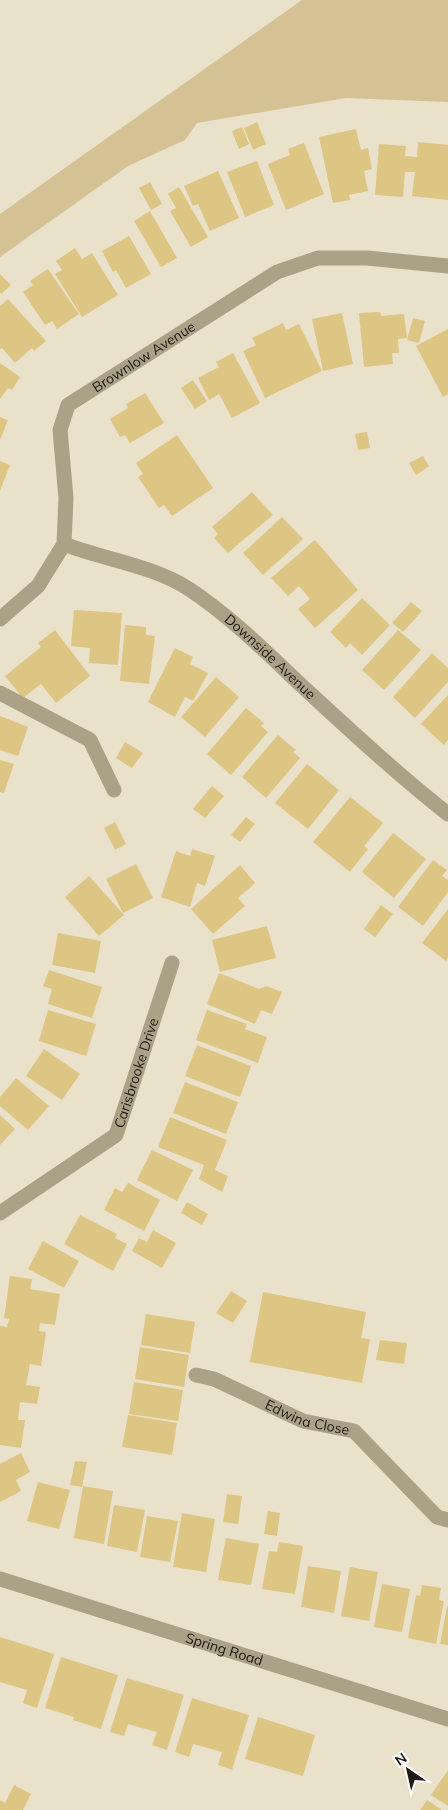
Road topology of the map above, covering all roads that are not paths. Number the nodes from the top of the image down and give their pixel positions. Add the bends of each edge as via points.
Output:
1 (448, 266) edge
2 (64, 544) junction
3 (0, 619) edge
4 (0, 693) edge
5 (114, 790) dead end
6 (448, 814) edge
7 (172, 963) dead end
8 (0, 1213) edge
9 (196, 1375) dead end
10 (448, 1520) edge
11 (0, 1580) edge
12 (448, 1720) edge

1 - 2 street, Brownlow Avenue via 367,258 318,258 276,272 68,405 60,430 66,498
2 - 3 street, Brownlow Avenue via 38,586
2 - 6 street, Downside Avenue via 151,571 189,589 242,630 383,760
4 - 5 street via 90,740
7 - 8 street, Carisbrooke Drive via 116,1135
9 - 10 street, Edwina Close via 214,1379 303,1421 354,1431 437,1517
11 - 12 street, Spring Road

